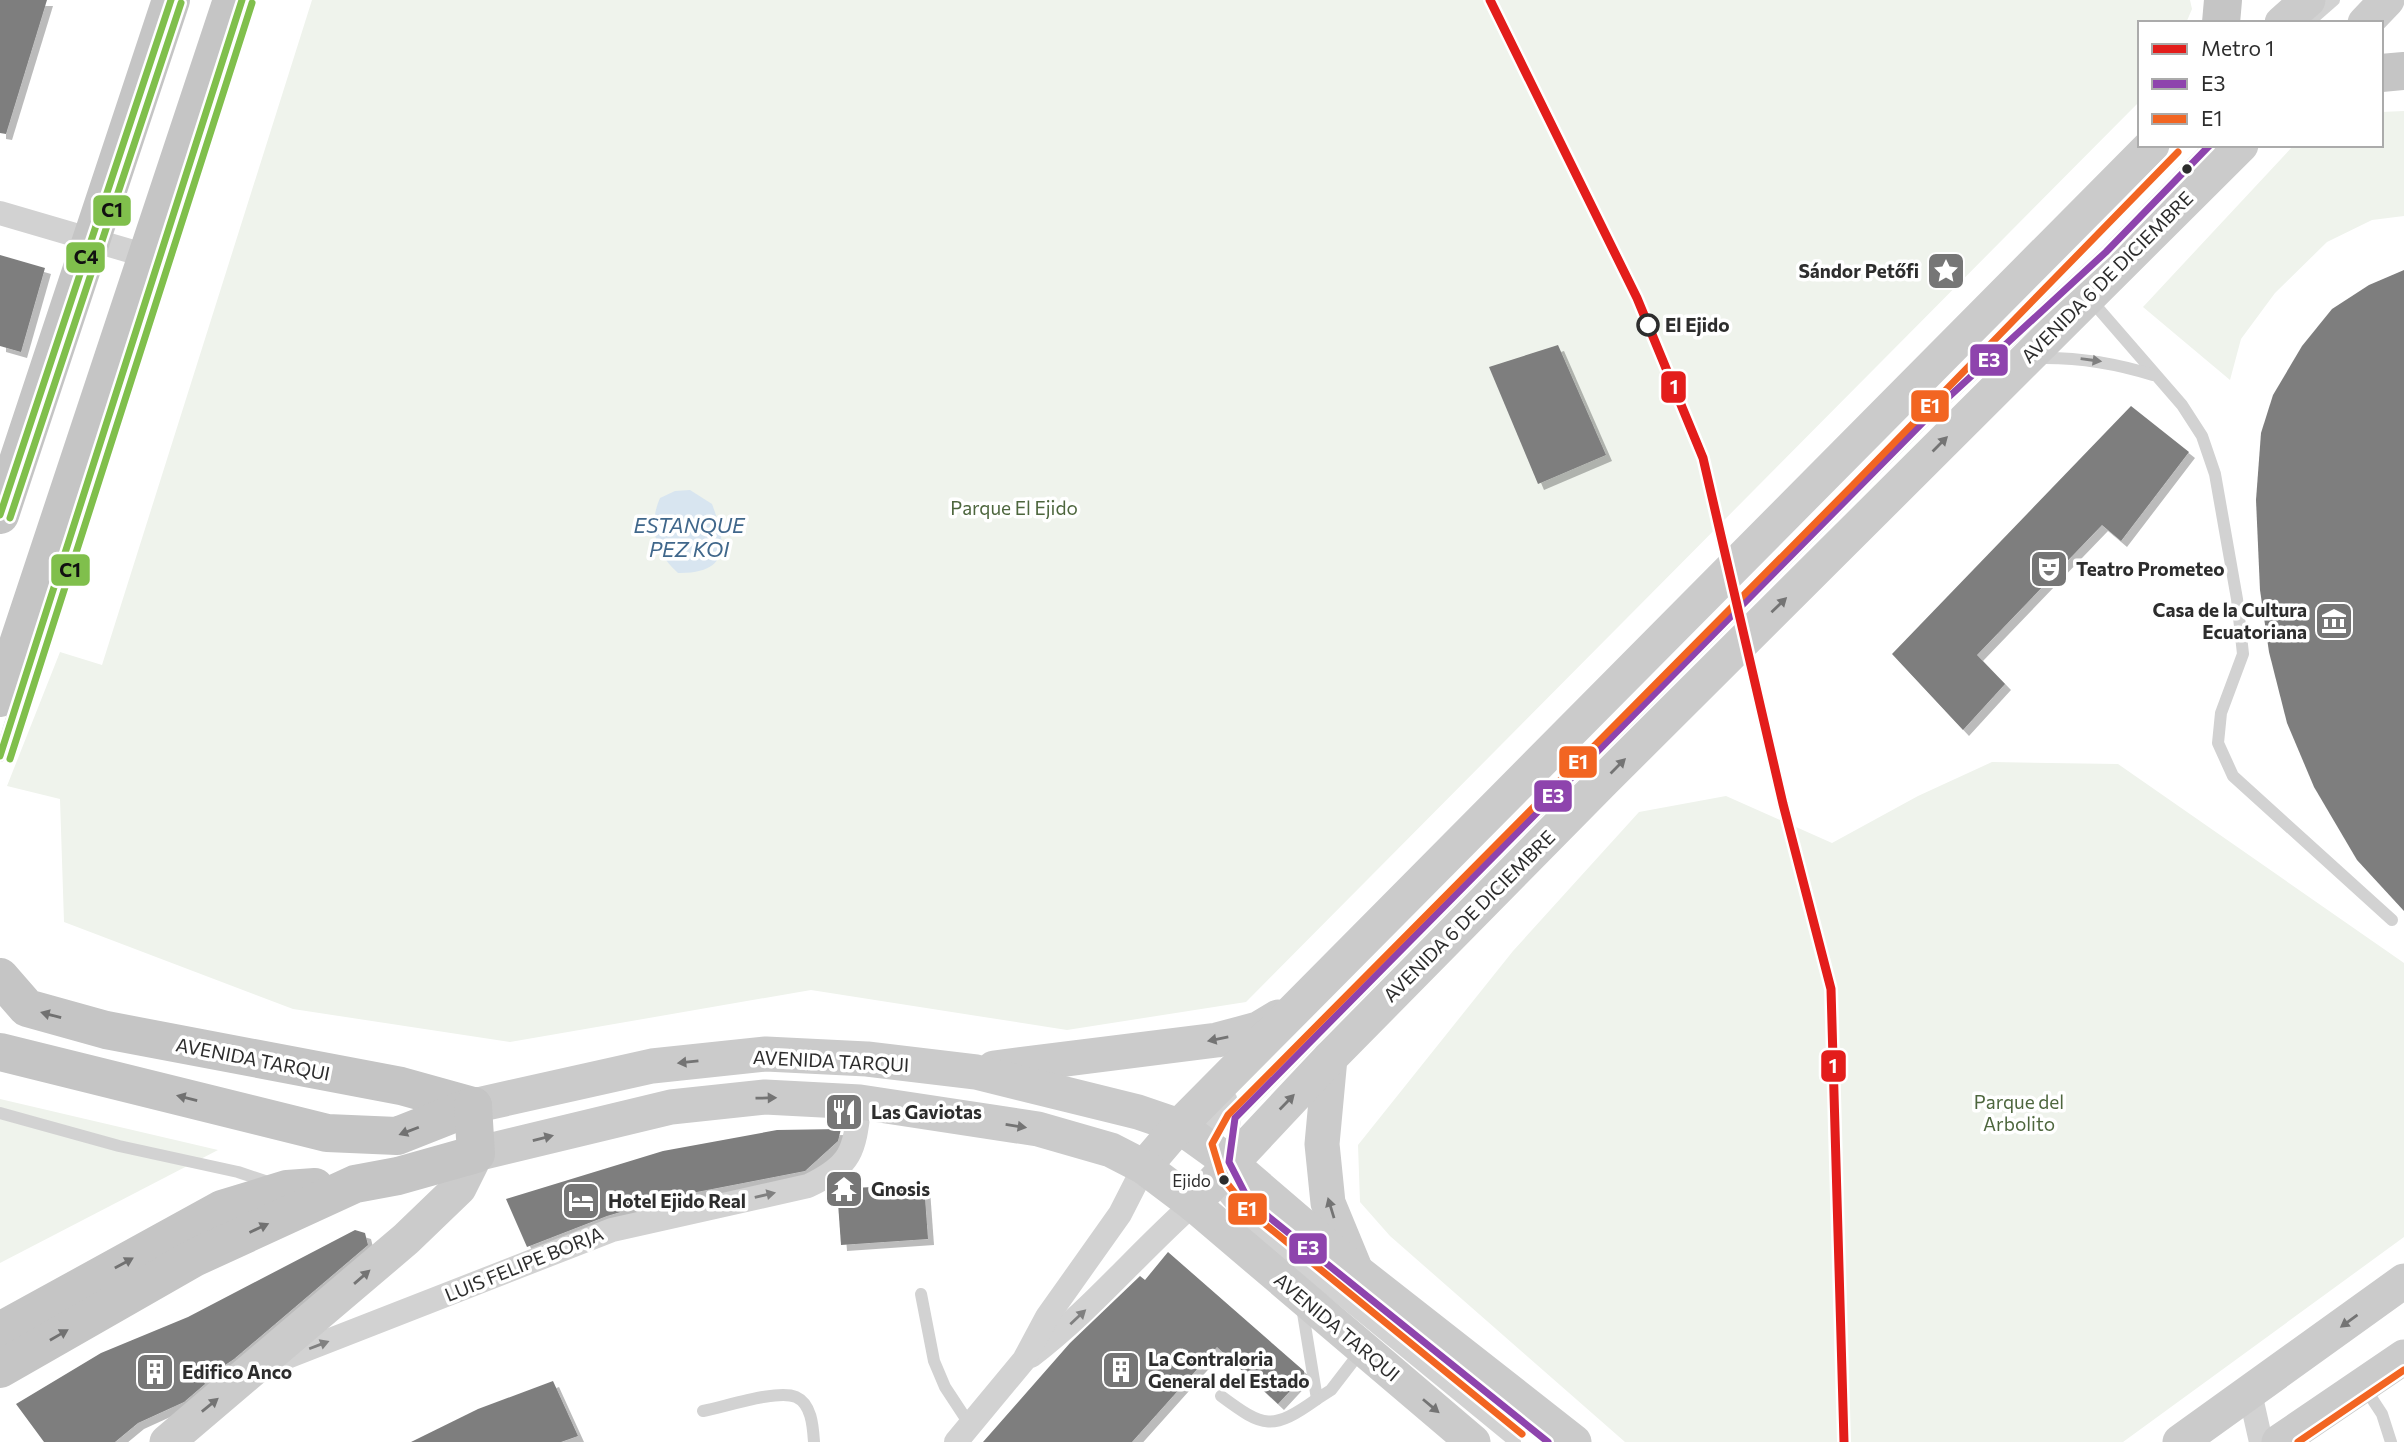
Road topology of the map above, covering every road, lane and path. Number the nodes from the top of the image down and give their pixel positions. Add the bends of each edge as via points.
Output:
1 (171, 0) edge
2 (232, 0) edge
3 (242, 0) edge
4 (2223, 0) edge
5 (2308, 0) edge
6 (2334, 0) edge
7 (2341, 0) edge
8 (2387, 0) edge
9 (2221, 21) edge
10 (2284, 21) edge
11 (2310, 21) edge
12 (2322, 21) edge
13 (2367, 21) edge
14 (2404, 71) edge
15 (2383, 73) edge
16 (2150, 147) edge
17 (2168, 147) edge
18 (2208, 147) edge
19 (2239, 147) edge
20 (0, 213) edge
21 (0, 231) edge
22 (87, 249) junction
23 (147, 256) junction
24 (2087, 296) junction
25 (2026, 358) junction
26 (2155, 375) junction
27 (0, 515) edge
28 (10, 630) edge
29 (0, 698) edge
30 (0, 756) edge
31 (2392, 920) dead end
32 (0, 976) edge
33 (1303, 1003) junction
34 (0, 1052) edge
35 (1329, 1058) junction
36 (976, 1072) junction
37 (860, 1102) junction
38 (473, 1106) junction
39 (0, 1113) edge
40 (1190, 1135) junction
41 (476, 1154) junction
42 (1144, 1167) junction
43 (1212, 1183) junction
44 (355, 1184) junction
45 (287, 1189) junction
46 (1356, 1271) junction
47 (2404, 1281) edge
48 (921, 1294) dead end
49 (1301, 1296) junction
50 (0, 1331) edge
51 (1363, 1349) junction
52 (2404, 1357) edge
53 (1024, 1360) junction
54 (0, 1369) edge
55 (255, 1369) junction
56 (2363, 1385) junction
57 (2250, 1393) junction
58 (1221, 1396) dead end
59 (1317, 1399) junction
60 (703, 1411) dead end
61 (963, 1434) edge
62 (167, 1442) edge
63 (814, 1442) edge
64 (1473, 1442) edge
65 (1515, 1442) edge
66 (1548, 1442) edge
67 (1574, 1442) edge
68 (2180, 1442) edge
69 (2261, 1442) edge
70 (2279, 1442) edge
71 (2391, 1442) edge

1 - 22 main road
2 - 23 main road
3 - 30 lane
4 - 9 main road
5 - 10 main road
6 - 11 lane
7 - 12 lane
8 - 13 main road
14 - 15 main road
16 - 33 main road, AVENIDA 6 DE DICIEMBRE
17 - 40 lane via 1846,478
18 - 43 lane via 2106,252 1940,405 1235,1118
19 - 24 main road, AVENIDA 6 DE DICIEMBRE
20 - 22 street
21 - 22 street
22 - 23 street
22 - 27 main road
23 - 28 main road
24 - 25 main road, AVENIDA 6 DE DICIEMBRE
24 - 26 lane
25 -> 26 lane via 2111,363
35 -> 25 main road, AVENIDA 6 DE DICIEMBRE
26 - 31 lane via 2202,436 2215,474 2237,599 2243,654 2221,713 2218,743 2233,776
28 - 29 main road
38 -> 32 main road, AVENIDA TARQUI via 401,1086 106,1030 27,1008
33 -> 36 main road via 1258,1029 1217,1040
33 - 40 main road, AVENIDA 6 DE DICIEMBRE
38 -> 34 main road via 397,1136 327,1133
43 -> 35 main road, AVENIDA 6 DE DICIEMBRE
46 -> 35 main road via 1328,1203 1322,1144
36 -> 38 main road, AVENIDA TARQUI via 867,1059 766,1054 652,1066
36 - 40 main road, AVENIDA TARQUI via 1138,1111
41 -> 37 main road, AVENIDA TARQUI via 671,1107 765,1097
37 -> 42 main road, AVENIDA TARQUI via 1038,1129 1111,1150
55 -> 37 street, LUIS FELIPE BORJA via 612,1230 808,1186 837,1172 855,1143
38 - 41 main road
39 - 45 lane via 238,1172
40 - 42 main road, AVENIDA 6 DE DICIEMBRE
40 - 43 main road, AVENIDA TARQUI
41 - 44 main road, AVENIDA TARQUI
55 -> 41 main road via 459,1188
42 - 43 main road, AVENIDA TARQUI
42 - 53 street, AVENIDA 6 DE DICIEMBRE via 1120,1214 1047,1317
43 - 46 main road, AVENIDA TARQUI
43 - 49 main road, AVENIDA TARQUI
53 -> 43 street, AVENIDA 6 DE DICIEMBRE via 1063,1331
43 - 65 lane via 1242,1219
43 - 66 lane via 1249,1201
44 - 45 main road
54 -> 44 main road, AVENIDA TARQUI via 194,1258
50 -> 45 main road via 222,1209
46 - 67 main road, AVENIDA TARQUI
47 -> 57 main road
48 - 61 lane via 934,1361
49 - 51 main road, AVENIDA TARQUI
49 - 59 lane
51 - 59 lane via 1331,1390
51 -> 64 main road, AVENIDA TARQUI
52 - 56 main road
53 - 61 street, AVENIDA 6 DE DICIEMBRE
62 -> 55 main road, LUIS FELIPE BORJA
56 - 70 main road
56 - 71 lane via 2382,1414
57 - 68 main road
57 - 69 street
58 - 59 lane via 1246,1415 1265,1422 1279,1422
60 - 63 lane via 775,1396 797,1397 808,1407

